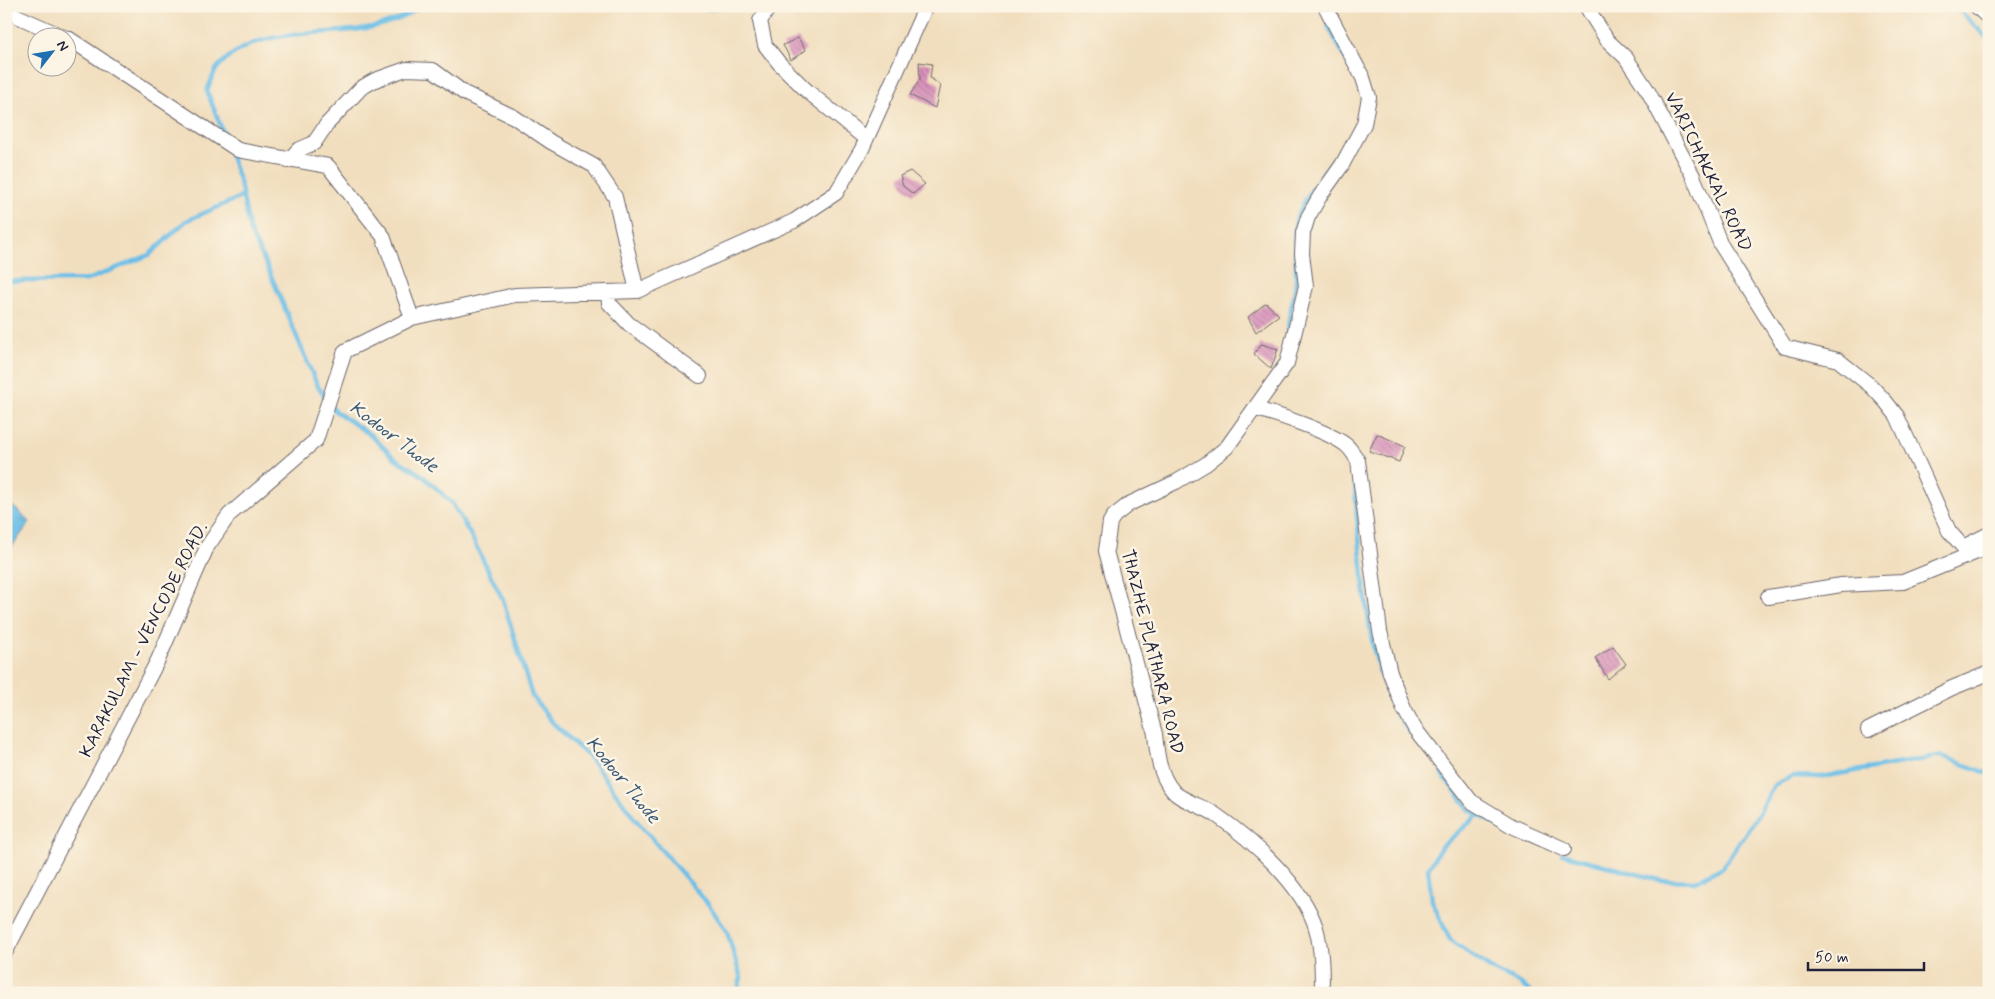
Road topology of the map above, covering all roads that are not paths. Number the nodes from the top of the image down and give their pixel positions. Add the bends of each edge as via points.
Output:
1 (770, 6) edge
2 (926, 6) edge
3 (1325, 6) edge
4 (1586, 6) edge
5 (1976, 6) edge
6 (6, 11) edge
7 (1989, 18) edge
8 (44, 28) edge
9 (78, 45) edge
10 (866, 139) junction
11 (288, 161) junction
12 (637, 291) junction
13 (608, 293) junction
14 (412, 318) junction
15 (700, 376) dead end
16 (1255, 409) junction
17 (1989, 534) edge
18 (1989, 547) edge
19 (1768, 597) dead end
20 (1989, 674) edge
21 (1868, 730) dead end
22 (1564, 850) dead end
23 (6, 951) edge
24 (1322, 993) edge

1 - 10 street via 760,21 764,46 806,90
2 - 10 street, KARAKULAM - VENCODE ROAD.
3 - 16 street, THAZHE PLATHARA ROAD via 1363,78 1368,90 1368,108 1342,166 1308,217 1302,254 1306,286 1292,350 1281,374
4 - 17 street, VARICHAKKAL ROAD via 1607,40 1626,58 1648,91 1693,176 1721,245 1785,347 1838,360 1872,386 1897,416 1957,543 1968,546
5 - 7 street
6 - 8 street
9 - 11 street via 238,150
10 - 12 street, KARAKULAM - VENCODE ROAD. via 836,192 794,221
11 - 12 street via 298,150 314,143 361,88 406,69 433,70 464,93 514,118 594,166 615,197
11 - 14 street via 328,166 383,236
12 - 13 street, KARAKULAM - VENCODE ROAD.
13 - 14 street, KARAKULAM - VENCODE ROAD. via 515,295
13 - 15 street via 609,303 629,324
14 - 23 street, KARAKULAM - VENCODE ROAD. via 345,351 316,440 229,515 207,547 158,660
16 - 22 street via 1324,434 1347,446 1358,461 1380,631 1390,673 1404,709 1415,729 1471,802 1512,826
16 - 24 street, THAZHE PLATHARA ROAD via 1227,447 1206,464 1129,504 1114,516 1110,522 1106,551 1164,776 1174,793 1213,813 1245,835 1304,901 1318,937
18 - 19 street via 1903,582 1841,585
20 - 21 street via 1952,688

